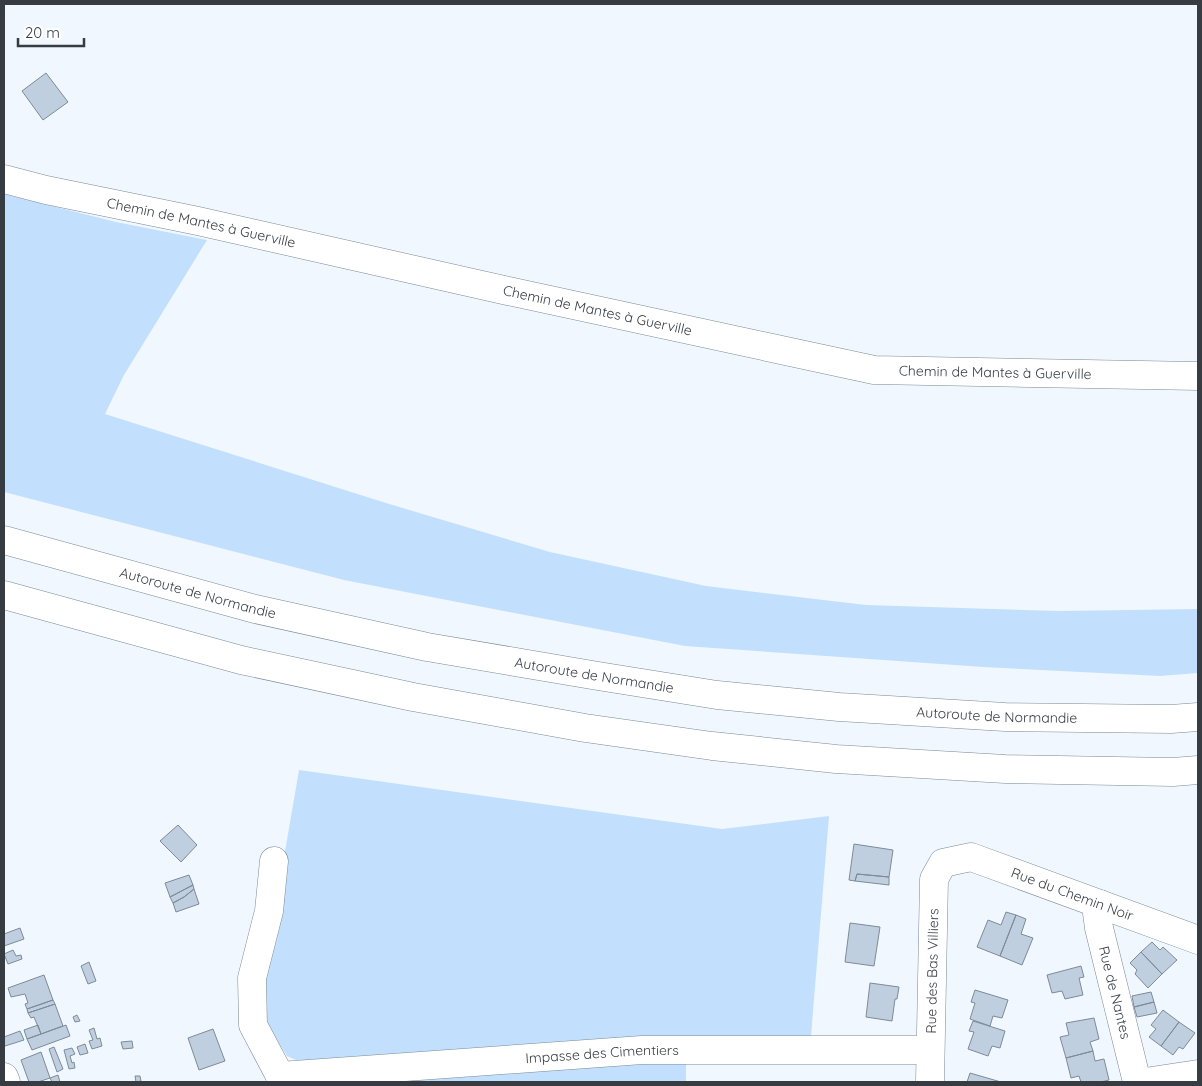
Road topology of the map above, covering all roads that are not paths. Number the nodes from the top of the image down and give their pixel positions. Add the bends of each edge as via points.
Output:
1 (4, 179) edge
2 (1198, 376) edge
3 (4, 540) edge
4 (4, 595) edge
5 (1198, 717) edge
6 (1198, 770) edge
7 (274, 861) dead end
8 (943, 862) joint
9 (1100, 904) junction
10 (1198, 940) edge
11 (930, 1050) junction
12 (1198, 1074) edge
13 (4, 1077) edge
14 (281, 1079) edge
15 (6, 1082) edge
16 (930, 1082) edge
17 (1136, 1082) edge
18 (1145, 1082) edge

1 - 2 main road, Chemin de Mantes à Guerville via 874,370
3 - 5 main road, Autoroute de Normandie via 254,609 408,643 717,695 839,707 1005,717
4 - 6 main road via 241,660 413,698 585,728 836,759 1005,769
7 - 14 main road via 269,911 252,978 253,1025
8 - 9 main road, Rue du Chemin Noir via 971,857
8 - 11 main road, Rue des Bas Villiers via 934,878
9 - 10 main road, Rue du Chemin Noir
9 - 17 main road, Rue de Nantes via 1098,928
11 - 14 main road, Impasse des Cimentiers via 642,1050
11 - 16 main road, Rue des Bas Villiers
12 - 18 main road
13 - 15 main road

